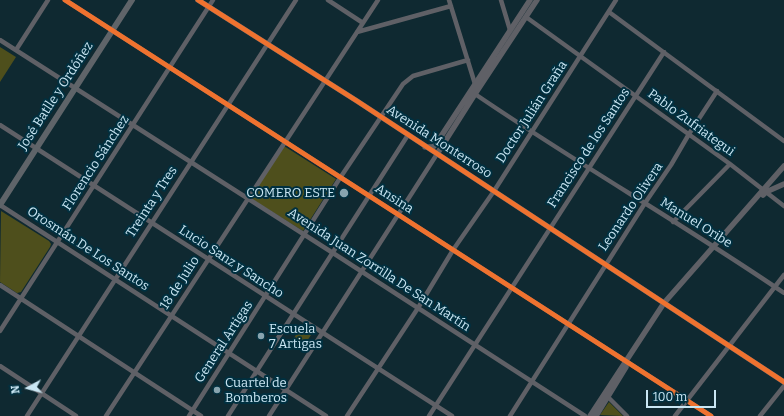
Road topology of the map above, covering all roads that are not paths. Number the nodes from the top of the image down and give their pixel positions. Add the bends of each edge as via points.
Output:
1 (48, 0) edge
2 (65, 0) edge
3 (132, 0) edge
4 (198, 0) edge
5 (213, 0) edge
6 (296, 0) edge
7 (328, 0) edge
8 (378, 0) edge
9 (449, 0) edge
10 (501, 0) edge
11 (530, 0) edge
12 (537, 0) edge
13 (616, 0) edge
14 (451, 6) junction
15 (208, 7) junction
16 (608, 12) junction
17 (526, 17) junction
18 (363, 23) junction
19 (510, 30) junction
20 (111, 31) junction
21 (357, 32) junction
22 (0, 40) edge
23 (267, 44) junction
24 (16, 50) junction
25 (664, 52) junction
26 (580, 56) junction
27 (468, 60) junction
28 (170, 69) junction
29 (324, 81) junction
30 (475, 84) junction
31 (74, 88) junction
32 (717, 91) junction
33 (475, 94) junction
34 (635, 96) junction
35 (228, 105) junction
36 (381, 118) junction
37 (0, 125) edge
38 (133, 125) junction
39 (532, 133) junction
40 (689, 134) junction
41 (408, 135) junction
42 (784, 141) edge
43 (284, 142) junction
44 (425, 147) junction
45 (36, 149) junction
46 (437, 154) junction
47 (192, 163) junction
48 (730, 164) junction
49 (784, 166) edge
50 (589, 168) junction
51 (340, 178) junction
52 (784, 184) edge
53 (94, 186) junction
54 (494, 191) junction
55 (765, 191) junction
56 (369, 196) junction
57 (247, 198) junction
58 (645, 203) junction
59 (0, 205) edge
60 (784, 206) edge
61 (398, 214) junction
62 (673, 222) junction
63 (152, 224) junction
64 (550, 228) junction
65 (305, 235) junction
66 (58, 242) junction
67 (714, 247) junction
68 (453, 250) junction
69 (333, 252) junction
70 (208, 260) junction
71 (606, 264) junction
72 (362, 272) junction
73 (784, 275) edge
74 (115, 279) junction
75 (0, 284) edge
76 (775, 287) junction
77 (511, 288) junction
78 (784, 293) edge
79 (265, 297) junction
80 (22, 298) junction
81 (665, 304) junction
82 (418, 308) junction
83 (171, 315) junction
84 (293, 315) junction
85 (568, 324) junction
86 (0, 331) edge
87 (322, 333) junction
88 (78, 336) junction
89 (474, 345) junction
90 (730, 346) junction
91 (229, 354) junction
92 (627, 362) junction
93 (0, 366) edge
94 (378, 369) junction
95 (256, 371) junction
96 (134, 373) junction
97 (532, 382) junction
98 (784, 382) edge
99 (784, 386) edge
100 (286, 390) junction
101 (41, 394) junction
102 (608, 397) junction
103 (687, 400) junction
104 (435, 406) junction
105 (193, 410) junction
106 (27, 416) edge
107 (76, 416) edge
108 (106, 416) edge
109 (189, 416) edge
110 (201, 416) edge
111 (228, 416) edge
112 (269, 416) edge
113 (326, 416) edge
114 (347, 416) edge
115 (429, 416) edge
116 (452, 416) edge
117 (510, 416) edge
118 (585, 416) edge
119 (590, 416) edge
120 (596, 416) edge
121 (627, 416) edge
122 (675, 416) edge
123 (711, 416) edge
124 (760, 416) edge

1 - 24 street
2 - 20 street, Ansina
3 - 20 main road, José Batlle y Ordóñez
4 - 15 street, Avenida Monterroso
5 - 15 street, Florencio Sánchez
6 - 23 street, Treinta y Tres
7 - 18 street
8 - 18 street, 18 de Julio
9 - 14 street
10 - 19 street
11 - 19 street
12 - 17 street
13 - 16 street, Doctor Julián Graña
14 - 21 street
14 - 27 street
15 - 23 street, Avenida Monterroso
15 - 28 street, Florencio Sánchez
16 - 25 street
16 - 26 street, Doctor Julián Graña
17 - 26 street, Pablo Zufriategui
17 - 33 street
18 - 21 street, 18 de Julio
19 - 30 street
20 - 28 street, Ansina
20 - 31 main road, José Batlle y Ordóñez
21 - 29 street, 18 de Julio
22 - 24 street, Avenida Juan Zorrilla De San Martín
23 - 29 street, Avenida Monterroso
23 - 35 street, Treinta y Tres
24 - 31 street, Avenida Juan Zorrilla De San Martín
25 - 32 street
25 - 34 street, Francisco de los Santos
26 - 34 street, Pablo Zufriategui
26 - 39 street, Doctor Julián Graña
27 - 30 street
27 - 36 street, General Artigas via 413,76 403,84
28 - 35 street, Ansina
28 - 38 street, Florencio Sánchez
29 - 36 street, Avenida Monterroso
29 - 43 street, 18 de Julio
30 - 33 street
30 - 44 street via 436,144 433,147
31 - 38 street, Avenida Juan Zorrilla De San Martín
31 - 45 main road, José Batlle y Ordóñez
32 - 40 street, Leonardo Olivera
32 - 42 street
33 - 39 street, Manuel Oribe
33 - 46 street
34 - 40 street, Pablo Zufriategui
34 - 50 street, Francisco de los Santos
35 - 43 street, Ansina
35 - 47 street, Treinta y Tres
36 - 41 street, Avenida Monterroso
36 - 51 street, General Artigas
37 - 45 street, Lucio Sanz y Sancho
38 - 47 street, Avenida Juan Zorrilla De San Martín
38 - 53 street, Florencio Sánchez
39 - 50 street, Manuel Oribe
39 - 54 street, Doctor Julián Graña
40 - 48 street, Pablo Zufriategui
40 - 58 street, Leonardo Olivera
41 - 44 street, Avenida Monterroso
41 - 56 street
43 - 51 street, Ansina
43 - 57 street, 18 de Julio
44 - 46 street, Avenida Monterroso
45 - 53 street, Lucio Sanz y Sancho
45 - 59 main road, José Batlle y Ordóñez
46 - 54 street, Avenida Monterroso
46 - 61 street
47 - 57 street, Avenida Juan Zorrilla De San Martín
47 - 63 street, Treinta y Tres
48 - 55 street, Pablo Zufriategui
48 - 62 street
49 - 55 street
50 - 58 street, Manuel Oribe
50 - 64 street, Francisco de los Santos
51 - 56 street, Ansina
51 - 65 street, General Artigas
52 - 55 street
53 - 63 street, Lucio Sanz y Sancho
53 - 66 street, Florencio Sánchez
54 - 64 street, Avenida Monterroso
54 - 68 street, Doctor Julián Graña
55 - 60 street, Pablo Zufriategui
55 - 67 street
56 - 61 street, Ansina
56 - 69 street
57 - 65 street, Avenida Juan Zorrilla De San Martín
57 - 70 street, 18 de Julio
58 - 62 street, Manuel Oribe
58 - 71 street, Leonardo Olivera
59 - 66 street, Orosmán De Los Santos
61 - 68 street, Ansina
61 - 72 street
62 - 67 street, Manuel Oribe
63 - 70 street, Lucio Sanz y Sancho
63 - 74 street, Treinta y Tres
64 - 71 street, Avenida Monterroso
64 - 77 street, Francisco de los Santos
65 - 69 street, Avenida Juan Zorrilla De San Martín
65 - 79 street, General Artigas
66 - 74 street, Orosmán De Los Santos
66 - 80 street, Florencio Sánchez
67 - 76 street, Manuel Oribe
67 - 81 street
68 - 77 street, Ansina
68 - 82 street, Doctor Julián Graña
69 - 72 street, Avenida Juan Zorrilla De San Martín
69 - 84 street
70 - 79 street, Lucio Sanz y Sancho
70 - 83 street, 18 de Julio
71 - 81 street, Avenida Monterroso
71 - 85 street, Leonardo Olivera
72 - 82 street, Avenida Juan Zorrilla De San Martín
72 - 87 street
73 - 76 street
74 - 83 street, Orosmán De Los Santos
74 - 88 street, Treinta y Tres
75 - 80 street
76 - 78 street, Manuel Oribe
76 - 90 street
77 - 85 street, Ansina
77 - 89 street, Francisco de los Santos
79 - 84 street, Lucio Sanz y Sancho
79 - 91 street, General Artigas
80 - 86 street, Florencio Sánchez
80 - 88 street
81 - 90 street, Avenida Monterroso
81 - 92 street
82 - 89 street, Avenida Juan Zorrilla De San Martín
82 - 94 street, Doctor Julián Graña
83 - 91 street, Orosmán De Los Santos
83 - 96 street, 18 de Julio
84 - 87 street, Lucio Sanz y Sancho
84 - 95 street
85 - 92 street, Ansina
85 - 97 street, Leonardo Olivera
87 - 94 street, Lucio Sanz y Sancho
87 - 100 street
88 - 96 street
88 - 101 street, Treinta y Tres
89 - 97 street, Avenida Juan Zorrilla De San Martín
89 - 104 street, Francisco de los Santos
90 - 98 street, Avenida Monterroso
90 - 103 street
91 - 95 street, Orosmán De Los Santos
91 - 105 street, General Artigas
92 - 102 street
92 - 103 street, Ansina
92 - 119 street
93 - 101 street
94 - 104 street, Lucio Sanz y Sancho
94 - 114 street, Doctor Julián Graña
95 - 100 street, Orosmán De Los Santos
95 - 111 street
96 - 105 street
96 - 108 street, 18 de Julio
97 - 117 street, Leonardo Olivera
97 - 118 street, Avenida Juan Zorrilla De San Martín
99 - 124 street
100 - 112 street
100 - 113 street, Orosmán De Los Santos
101 - 106 street, Treinta y Tres
101 - 107 street
102 - 120 street
102 - 121 street
103 - 122 street
103 - 123 street, Ansina
104 - 115 street, Francisco de los Santos
104 - 116 street, Lucio Sanz y Sancho
105 - 109 street, General Artigas
105 - 110 street

